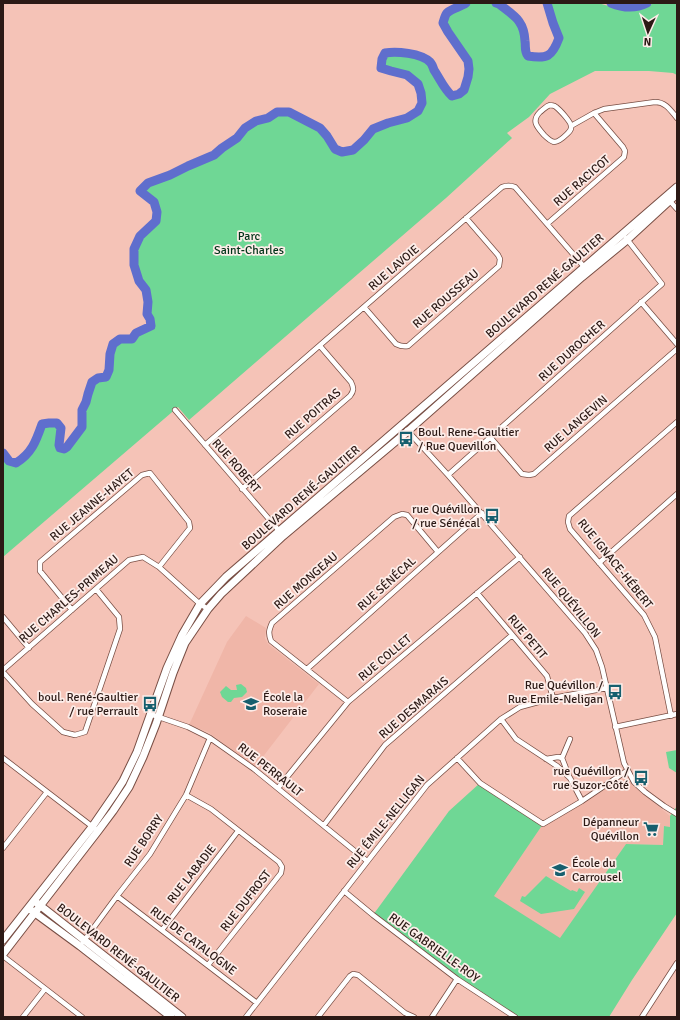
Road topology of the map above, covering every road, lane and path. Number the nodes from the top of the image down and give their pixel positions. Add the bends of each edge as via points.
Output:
1 (594, 113) junction
2 (677, 118) edge
3 (571, 126) junction
4 (677, 187) edge
5 (677, 194) edge
6 (668, 199) junction
7 (677, 209) edge
8 (466, 218) junction
9 (547, 224) junction
10 (625, 237) junction
11 (586, 270) junction
12 (641, 302) junction
13 (364, 307) junction
14 (677, 344) edge
15 (320, 346) junction
16 (677, 349) edge
17 (175, 410) dead end
18 (677, 422) edge
19 (402, 425) junction
20 (408, 431) junction
21 (490, 437) junction
22 (205, 445) junction
23 (448, 475) junction
24 (242, 489) junction
25 (677, 494) edge
26 (482, 513) junction
27 (281, 534) junction
28 (438, 552) junction
29 (520, 557) junction
30 (599, 563) junction
31 (159, 567) junction
32 (96, 589) junction
33 (477, 594) junction
34 (200, 604) junction
35 (208, 609) junction
36 (72, 610) junction
37 (3, 617) edge
38 (512, 635) junction
39 (29, 648) junction
40 (307, 669) junction
41 (3, 671) edge
42 (607, 688) junction
43 (553, 698) junction
44 (348, 702) junction
45 (150, 714) junction
46 (677, 714) edge
47 (670, 716) junction
48 (158, 717) junction
49 (502, 720) junction
50 (615, 726) junction
51 (210, 738) junction
52 (570, 739) dead end
53 (3, 758) edge
54 (457, 758) junction
55 (562, 758) junction
56 (546, 759) junction
57 (628, 770) junction
58 (570, 778) junction
59 (278, 788) junction
60 (47, 792) junction
61 (186, 795) junction
62 (582, 801) junction
63 (677, 814) edge
64 (324, 825) junction
65 (92, 827) junction
66 (238, 831) junction
67 (98, 832) junction
68 (3, 848) edge
69 (367, 861) junction
70 (344, 891) junction
71 (117, 896) junction
72 (37, 903) junction
73 (28, 908) junction
74 (34, 913) junction
75 (162, 930) junction
76 (3, 940) edge
77 (82, 944) junction
78 (3, 955) edge
79 (677, 964) edge
80 (208, 965) junction
81 (457, 979) junction
82 (45, 988) junction
83 (257, 1003) junction
84 (23, 1017) edge
85 (82, 1017) edge
86 (171, 1017) edge
87 (182, 1017) edge
88 (246, 1017) edge
89 (318, 1017) edge
90 (414, 1017) edge
91 (432, 1017) edge
92 (515, 1017) edge
93 (642, 1017) edge

1 - 2 street via 609,108 661,102
1 - 3 street
1 - 9 street, RUE RACICOT via 624,147 624,157
3 - 3 street via 569,133 553,142 537,126 535,118 550,105 557,108
4 - 6 street, BOULEVARD RENÉ-GAULTIER
5 - 6 street, BOULEVARD RENÉ-GAULTIER
6 - 7 street
6 - 10 street, BOULEVARD RENÉ-GAULTIER
8 - 9 street, RUE LAVOIE via 502,187 510,186 515,187
8 - 13 street, RUE LAVOIE
8 - 13 street, RUE ROUSSEAU via 498,256 500,263 408,346 396,344
9 - 11 street, RUE LAVOIE
10 - 11 street, BOULEVARD RENÉ-GAULTIER
10 - 12 street, RUE DUROCHER via 662,284
11 - 19 street, BOULEVARD RENÉ-GAULTIER
11 - 20 street, BOULEVARD RENÉ-GAULTIER
12 - 14 street
12 - 21 street, RUE DUROCHER
13 - 15 street, RUE LAVOIE
15 - 22 street, RUE LAVOIE
15 - 24 street, RUE POITRAS via 351,382 353,392
16 - 21 street, RUE LANGEVIN via 534,474 522,474
17 - 22 street, RUE ROBERT
18 - 30 street, RUE IGNACE-HÉBERT via 569,516 570,529
19 - 20 street, RUE QUÉVILLON
19 - 27 street, BOULEVARD RENÉ-GAULTIER
20 - 23 street, RUE QUÉVILLON
20 - 27 street, BOULEVARD RENÉ-GAULTIER
21 - 23 street, RUE DUROCHER
22 - 24 street, RUE ROBERT
23 - 26 street, RUE QUÉVILLON
24 - 27 street, RUE ROBERT
25 - 30 street
26 - 28 street, RUE SÉNÉCAL
26 - 29 street, RUE QUÉVILLON
27 - 34 street, BOULEVARD RENÉ-GAULTIER via 226,577
27 - 35 street, BOULEVARD RENÉ-GAULTIER
28 - 40 street, RUE SÉNÉCAL
28 - 40 street, RUE MONGEAU via 407,515 394,517 272,623 268,635 271,640
29 - 33 street, RUE COLLET
29 - 42 street, RUE QUÉVILLON via 585,633 596,650
30 - 47 street, RUE IGNACE-HÉBERT via 644,615 655,637
31 - 32 street, RUE CHARLES-PRIMEAU via 143,558 129,560
31 - 34 street, RUE CHARLES-PRIMEAU
31 - 36 street, RUE JEANNE-HAYET via 190,528 189,522 150,473 142,475 40,562 40,571
32 - 36 street, RUE CHARLES-PRIMEAU
32 - 41 street via 119,617 120,629 85,732 75,736 63,732 32,704
33 - 38 street, RUE PETIT
33 - 44 street, RUE COLLET
34 - 35 street, RUE CHARLES-PRIMEAU
34 - 45 street, BOULEVARD RENÉ-GAULTIER via 179,640
35 - 48 street, BOULEVARD RENÉ-GAULTIER via 185,643
36 - 39 street, RUE CHARLES-PRIMEAU
37 - 39 street
38 - 43 street, RUE PETIT via 547,676
38 - 64 street, RUE DESMARAIS via 385,746
39 - 41 street, RUE CHARLES-PRIMEAU
40 - 44 street, RUE MONGEAU
42 - 43 street, RUE ÉMILE-NELLIGAN
42 - 50 street, RUE QUÉVILLON
43 - 49 street, RUE ÉMILE-NELLIGAN via 520,707
44 - 59 street, RUE COLLET
45 - 48 street, RUE PERRAULT
45 - 65 street, BOULEVARD RENÉ-GAULTIER via 123,781
46 - 47 street
47 - 50 street
48 - 51 street, RUE PERRAULT
48 - 67 street, BOULEVARD RENÉ-GAULTIER via 129,787
49 - 54 street, RUE ÉMILE-NELLIGAN
49 - 56 street via 516,739
50 - 57 street, RUE QUÉVILLON
51 - 59 street, RUE PERRAULT
51 - 61 street, RUE BORRY
52 - 55 street
53 - 60 street
54 - 62 street via 480,784 543,824
54 - 69 street, RUE ÉMILE-NELLIGAN via 427,785
55 - 56 street
55 - 58 street
56 - 58 street
57 - 62 street
57 - 63 street, RUE QUÉVILLON via 634,782 644,792
58 - 62 street
59 - 64 street, RUE PERRAULT
60 - 65 street
60 - 68 street
61 - 66 street, RUE DUFROST via 211,809
61 - 71 street, RUE BORRY via 150,854
64 - 69 street, RUE PERRAULT
65 - 67 street
65 - 72 street, BOULEVARD RENÉ-GAULTIER
66 - 75 street, RUE LABADIE
66 - 80 street, RUE DUFROST via 279,862 282,867 281,873
67 - 72 street, BOULEVARD RENÉ-GAULTIER
69 - 70 street, RUE ÉMILE-NELLIGAN
70 - 81 street, RUE GABRIELLE-ROY
70 - 83 street, RUE ÉMILE-NELLIGAN
71 - 75 street, RUE DE CATALOGNE
71 - 77 street, RUE BORRY
72 - 73 street, BOULEVARD RENÉ-GAULTIER
72 - 74 street, BOULEVARD RENÉ-GAULTIER
72 - 77 street, BOULEVARD RENÉ-GAULTIER
73 - 74 street, BOULEVARD RENÉ-GAULTIER
73 - 76 street
74 - 77 street, BOULEVARD RENÉ-GAULTIER
74 - 78 street
75 - 80 street, RUE DE CATALOGNE
77 - 86 street, BOULEVARD RENÉ-GAULTIER
77 - 87 street, BOULEVARD RENÉ-GAULTIER
78 - 82 street
79 - 93 street
80 - 83 street, RUE DE CATALOGNE
81 - 91 street
81 - 92 street, RUE GABRIELLE-ROY
82 - 84 street
82 - 85 street
83 - 88 street, RUE ÉMILE-NELLIGAN
89 - 90 street via 350,976 358,974 405,1013

